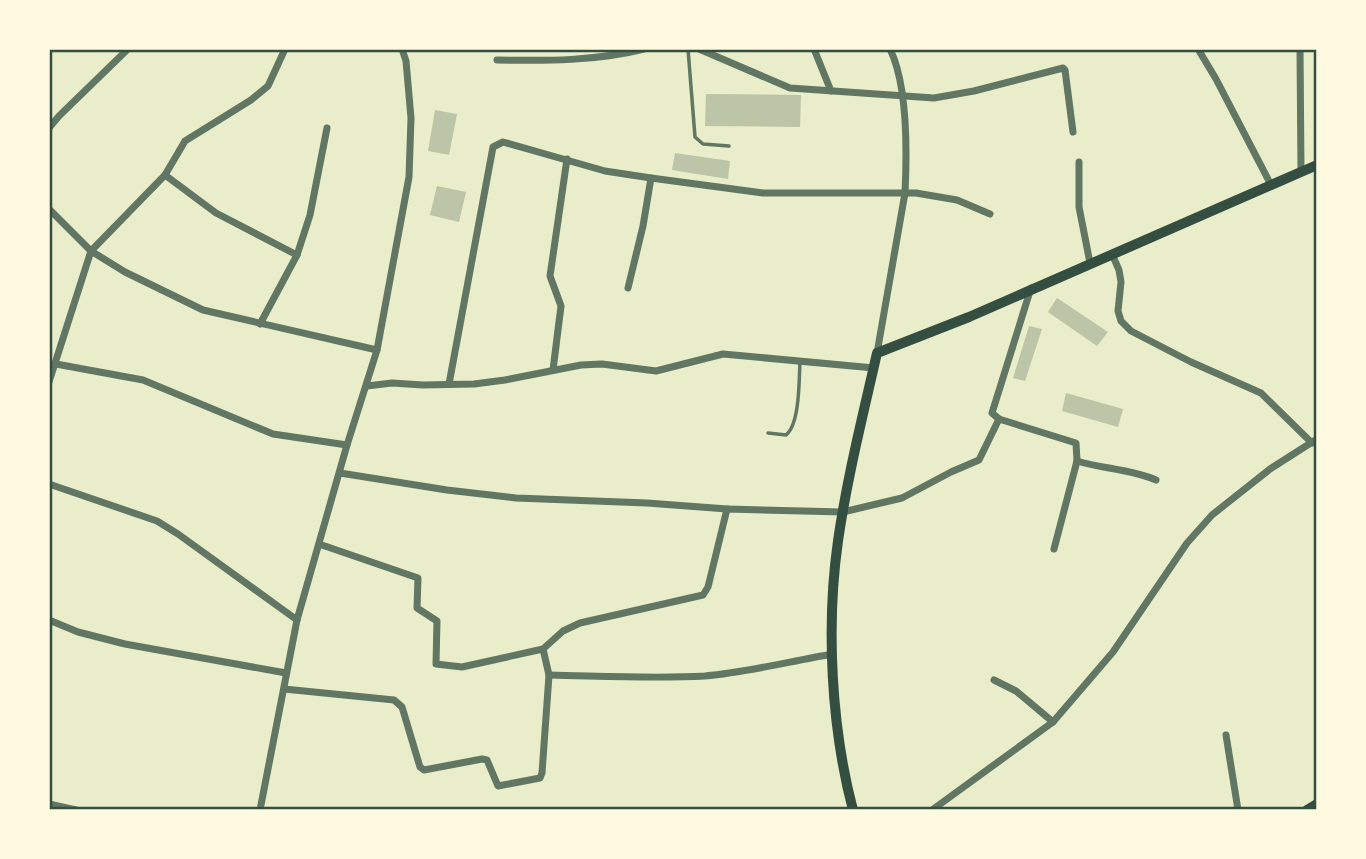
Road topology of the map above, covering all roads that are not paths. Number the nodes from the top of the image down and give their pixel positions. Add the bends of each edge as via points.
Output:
1 (128, 49) edge
2 (285, 49) edge
3 (402, 49) edge
4 (644, 49) edge
5 (688, 49) edge
6 (699, 49) edge
7 (814, 49) edge
8 (900, 49) edge
9 (1198, 49) edge
10 (1300, 49) edge
11 (891, 52) edge
12 (498, 60) dead end
13 (831, 91) junction
14 (901, 95) junction
15 (49, 128) edge
16 (327, 128) dead end
17 (1073, 132) dead end
18 (729, 146) dead end
19 (567, 159) junction
20 (1079, 162) dead end
21 (1317, 165) edge
22 (1301, 171) junction
23 (165, 175) junction
24 (651, 178) junction
25 (1271, 185) junction
26 (905, 193) junction
27 (49, 209) edge
28 (990, 214) dead end
29 (91, 251) junction
30 (1112, 254) junction
31 (297, 255) junction
32 (1090, 263) junction
33 (628, 288) dead end
34 (1031, 288) junction
35 (260, 324) junction
36 (377, 350) junction
37 (877, 354) junction
38 (800, 361) junction
39 (56, 363) junction
40 (874, 368) junction
41 (553, 370) junction
42 (49, 382) edge
43 (449, 384) junction
44 (367, 386) junction
45 (999, 419) junction
46 (768, 433) dead end
47 (1315, 441) edge
48 (347, 446) junction
49 (1077, 461) junction
50 (340, 473) junction
51 (1156, 480) dead end
52 (49, 484) edge
53 (727, 509) junction
54 (843, 512) junction
55 (319, 544) junction
56 (1054, 549) dead end
57 (49, 620) edge
58 (297, 620) junction
59 (543, 649) junction
60 (833, 654) junction
61 (286, 673) junction
62 (549, 675) junction
63 (994, 680) dead end
64 (284, 689) junction
65 (1053, 722) junction
66 (1226, 735) dead end
67 (49, 804) edge
68 (1317, 804) edge
69 (76, 810) edge
70 (260, 810) edge
71 (853, 810) edge
72 (932, 810) edge
73 (1238, 810) edge
74 (1307, 810) edge

1 - 15 street
2 - 23 street via 268,86 185,141
3 - 36 street via 411,118 409,177
4 - 12 street via 612,57
5 - 18 lane via 695,137 703,144
6 - 13 street via 785,87
7 - 13 street
8 - 11 street
9 - 25 street
10 - 22 street
11 - 14 street
13 - 14 street
14 - 17 street via 934,98 1063,68
14 - 26 street
16 - 31 street
19 - 24 street
19 - 41 street via 550,276 561,306
19 - 43 street via 503,142 493,147
20 - 32 street via 1079,207
21 - 22 main road
22 - 25 main road
23 - 29 street
23 - 31 street via 216,213
24 - 26 street via 763,193
24 - 33 street
25 - 30 main road
26 - 28 street via 957,200
26 - 37 street
27 - 29 street
29 - 35 street via 203,310
29 - 39 street
30 - 32 main road
30 - 47 street via 1121,282 1118,311 1131,331 1261,393
31 - 35 street
32 - 34 main road
34 - 37 main road
34 - 45 street via 992,405 992,413
35 - 36 street
36 - 44 street
37 - 40 main road
38 - 40 street
38 - 41 street via 723,354 656,371 602,364
38 - 46 lane via 797,408 790,431 786,435
39 - 42 street
39 - 48 street via 143,380 273,434
40 - 54 main road
41 - 43 street via 505,380
43 - 44 street
44 - 48 street
45 - 49 street via 1071,440 1076,443
45 - 54 street via 979,460 902,498
47 - 65 street via 1270,469 1212,515 1187,543 1113,652
48 - 50 street
49 - 51 street via 1139,472
49 - 56 street
50 - 53 street via 516,498
50 - 55 street
52 - 58 street via 157,521
53 - 54 street
53 - 59 street via 703,595 580,623
54 - 60 main road via 834,577
55 - 58 street
55 - 59 street via 418,578 416,608 437,621 436,664 462,667
57 - 61 street via 125,644
58 - 61 street
59 - 62 street
60 - 62 street via 706,676
60 - 71 main road via 840,741
61 - 64 street
62 - 64 street via 540,778 498,786 487,760 420,767 402,707 394,700
63 - 65 street via 1016,691
64 - 70 street
65 - 72 street
66 - 73 street
67 - 69 street
68 - 74 main road

